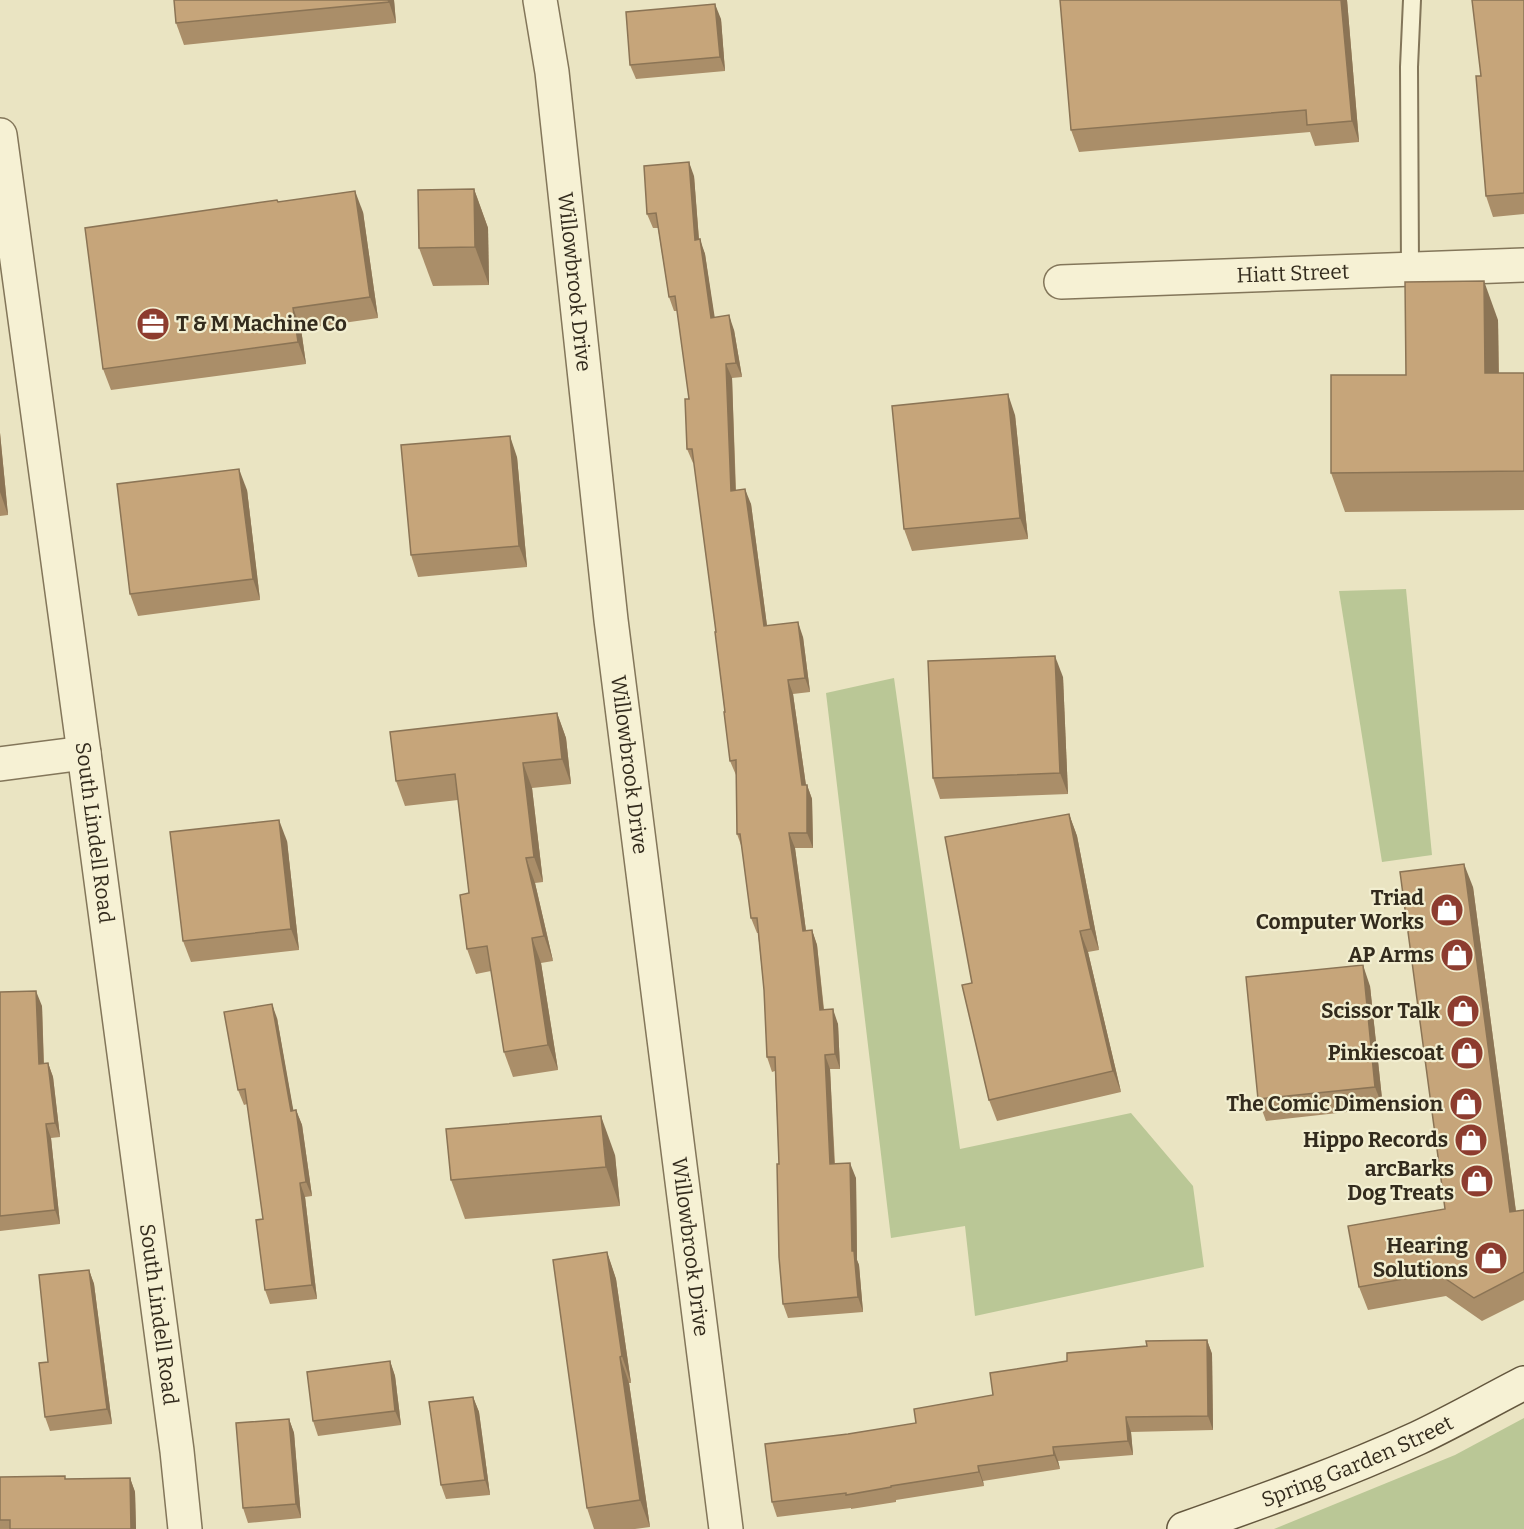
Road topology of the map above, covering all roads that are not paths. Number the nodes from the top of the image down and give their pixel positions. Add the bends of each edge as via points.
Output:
1 (540, 0) edge
2 (1412, 0) edge
3 (0, 135) edge
4 (1524, 265) edge
5 (1410, 269) junction
6 (1061, 282) dead end
7 (84, 753) junction
8 (0, 764) edge
9 (1524, 1383) edge
10 (185, 1529) edge
11 (726, 1529) edge
12 (1184, 1529) edge

1 - 11 street, Willowbrook Drive via 552,72 611,620
2 - 5 lane
3 - 7 street, South Lindell Road
4 - 5 street, Hiatt Street
5 - 6 street, Hiatt Street
7 - 8 street
7 - 10 street, South Lindell Road
9 - 12 street, Spring Garden Street via 1419,1438 1294,1490

